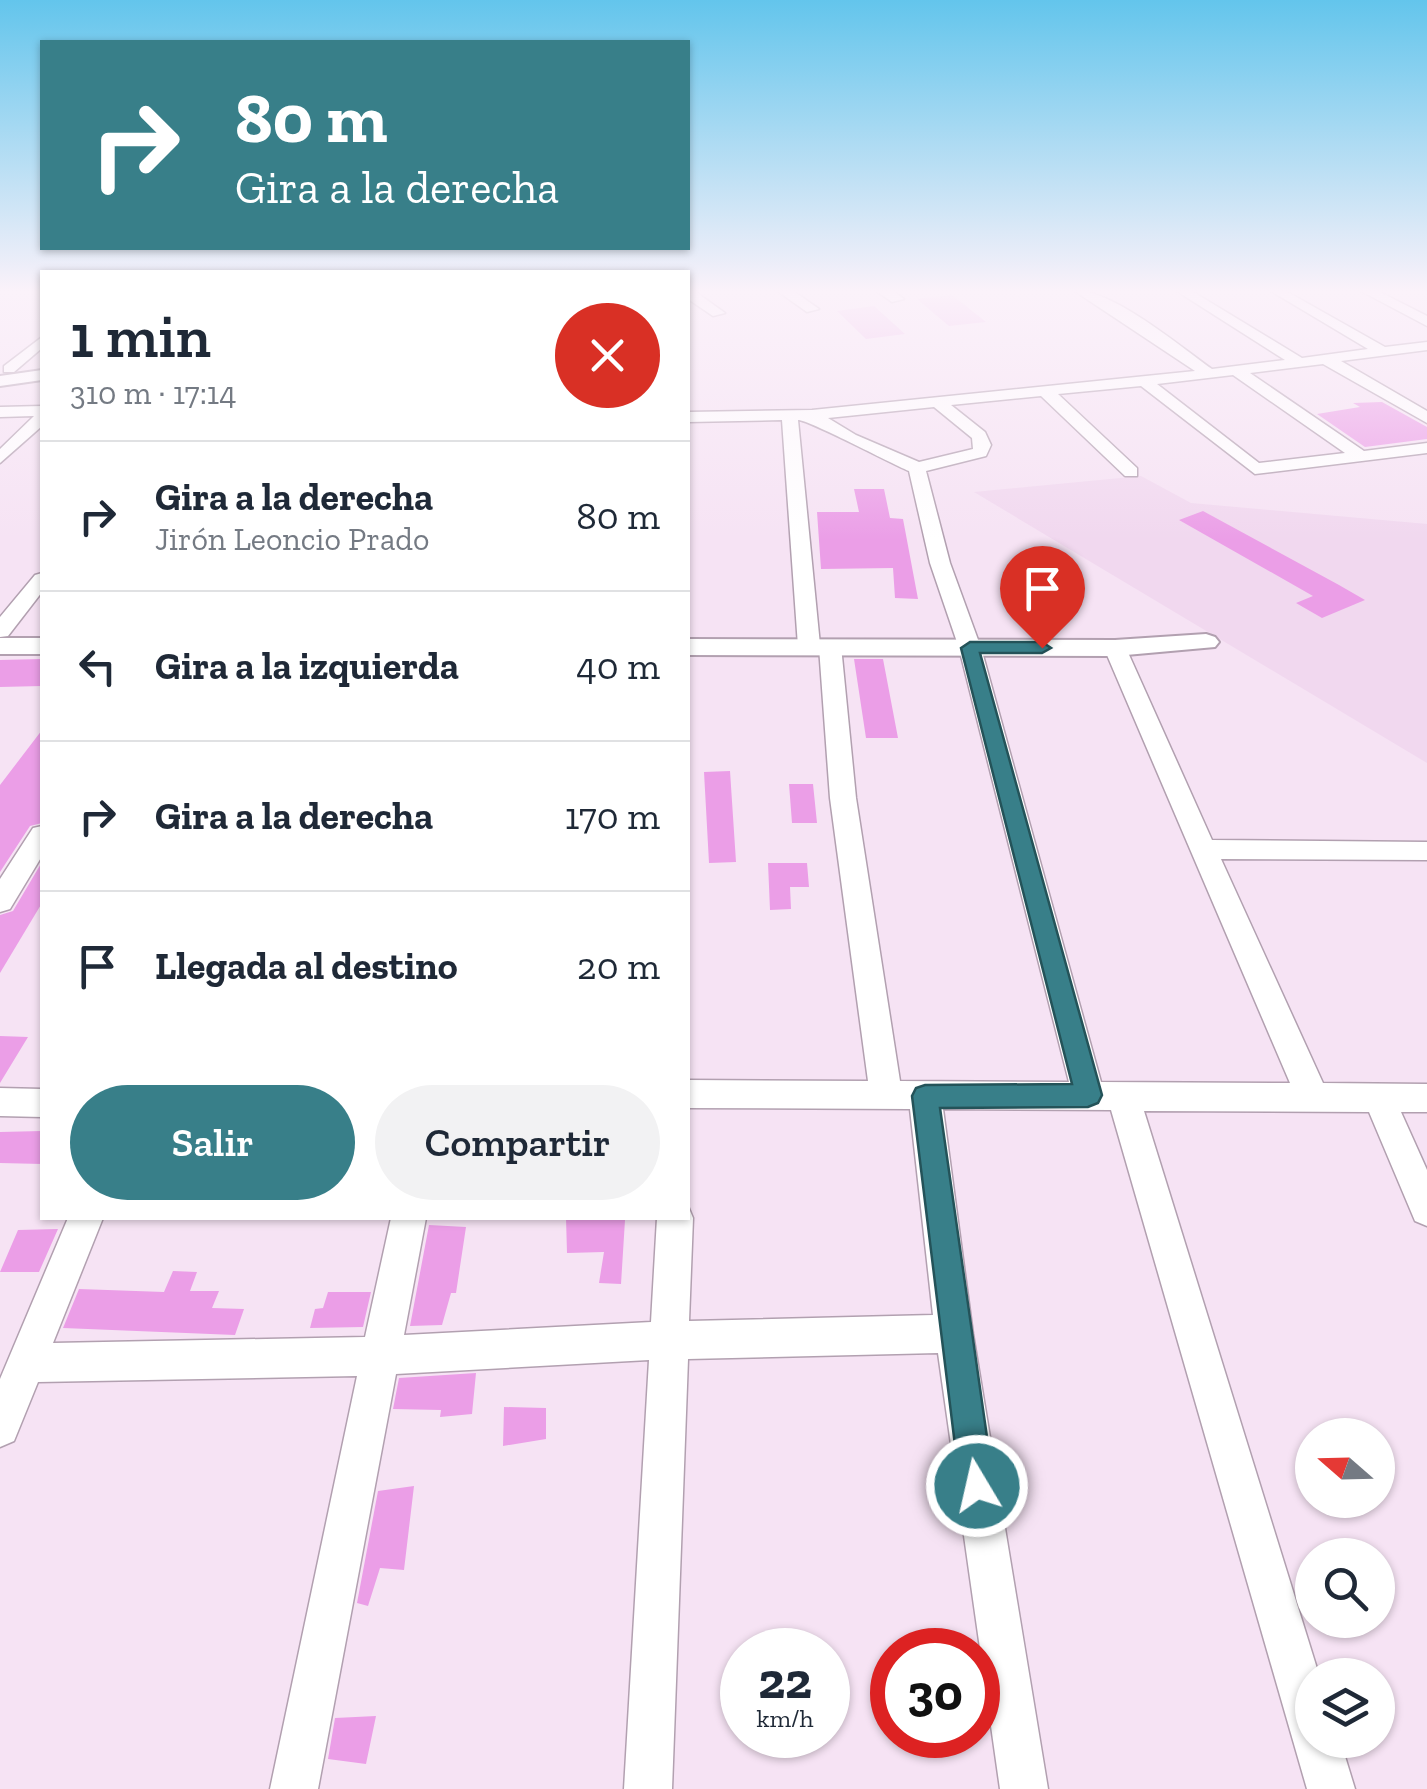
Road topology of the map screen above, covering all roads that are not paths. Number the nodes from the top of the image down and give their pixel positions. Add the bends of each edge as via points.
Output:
1 (12, 373) edge
2 (1214, 373) edge
3 (1241, 373) edge
4 (1352, 373) edge
5 (1209, 374) joint
6 (40, 375) edge
7 (1143, 380) junction
8 (1043, 389) junction
9 (1427, 394) edge
10 (1395, 397) junction
11 (936, 401) junction
12 (0, 412) edge
13 (40, 414) edge
14 (812, 415) junction
15 (40, 416) edge
16 (690, 417) edge
17 (790, 417) junction
18 (1427, 418) edge
19 (1427, 448) edge
20 (1362, 457) junction
21 (0, 458) edge
22 (917, 468) junction
23 (1131, 472) dead end
24 (40, 581) edge
25 (0, 631) edge
26 (1206, 642) dead end
27 (0, 646) edge
28 (40, 646) edge
29 (820, 646) junction
30 (690, 647) edge
31 (970, 648) junction
32 (1115, 648) junction
33 (40, 838) edge
34 (1202, 849) junction
35 (1427, 851) edge
36 (0, 902) edge
37 (690, 1094) edge
38 (1106, 1095) junction
39 (906, 1096) junction
40 (1312, 1098) junction
41 (1379, 1098) junction
42 (1427, 1098) edge
43 (0, 1102) edge
44 (40, 1103) edge
45 (1427, 1209) edge
46 (83, 1220) edge
47 (408, 1220) edge
48 (675, 1220) edge
49 (954, 1334) junction
50 (668, 1340) junction
51 (379, 1356) junction
52 (28, 1362) junction
53 (0, 1427) edge
54 (1295, 1675) edge
55 (1322, 1758) edge
56 (293, 1789) edge
57 (648, 1789) edge
58 (1024, 1789) edge
59 (1331, 1789) edge

1 - 6 street
2 - 5 street
3 - 20 street
4 - 10 street
5 - 7 street
7 - 8 street
7 - 20 street via 1255,470
8 - 11 street
8 - 23 street
9 - 10 street
10 - 18 street
11 - 14 street
11 - 22 street via 983,445 972,455
12 - 13 street
14 - 17 street
14 - 22 street
15 - 21 street
16 - 17 street
17 - 29 street
19 - 20 street
22 - 31 street
24 - 25 street
26 - 32 street
27 - 28 street
29 - 30 street
29 - 31 street
29 - 39 street via 843,798
31 - 32 street
31 - 38 street
32 - 34 street
33 - 36 street
34 - 35 street
34 - 40 street
37 - 39 street
38 - 39 street
38 - 40 street
38 - 54 street
39 - 49 street
40 - 41 street
41 - 42 street
41 - 45 street
43 - 44 street
46 - 52 street
47 - 51 street
48 - 50 street
49 - 50 street
49 - 58 street
50 - 51 street
50 - 57 street
51 - 52 street
51 - 56 street
52 - 53 street
55 - 59 street

